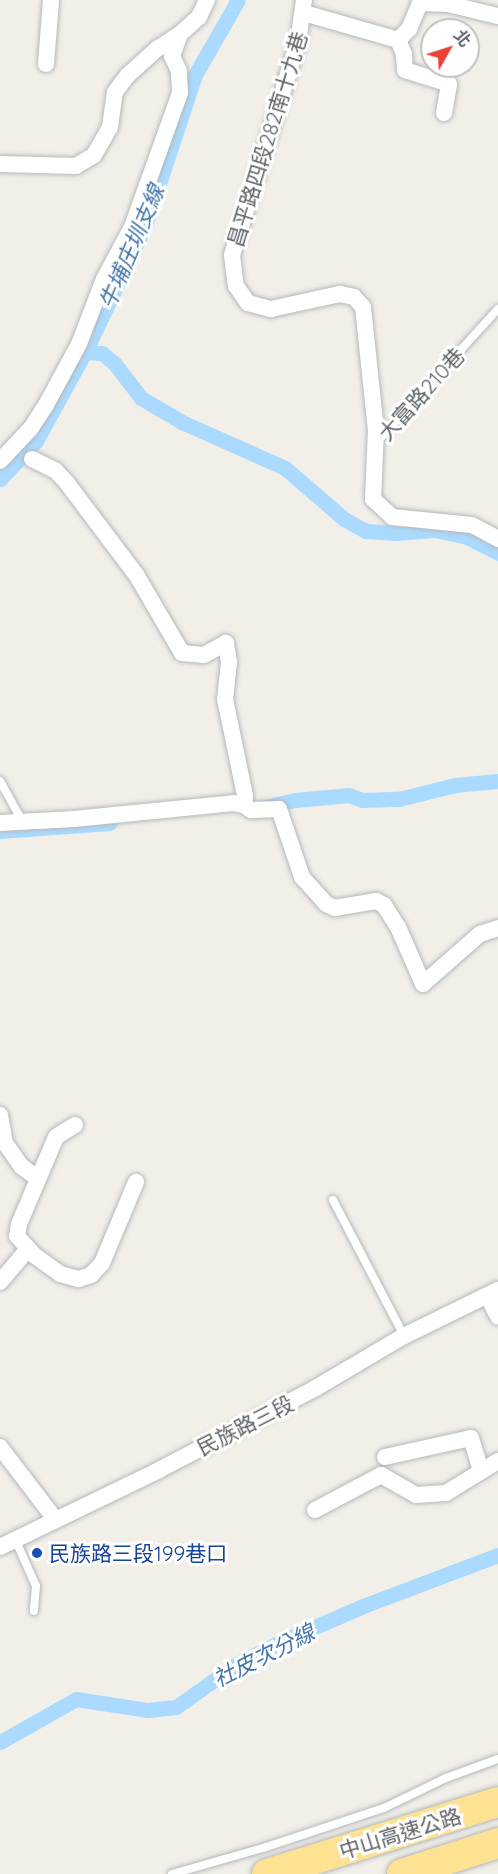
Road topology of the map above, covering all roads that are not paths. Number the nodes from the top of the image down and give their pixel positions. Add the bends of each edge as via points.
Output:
1 (51, 0) edge
2 (207, 0) edge
3 (304, 6) edge
4 (498, 16) edge
5 (180, 34) junction
6 (398, 40) junction
7 (46, 63) dead end
8 (444, 113) dead end
9 (0, 164) edge
10 (498, 309) edge
11 (376, 443) junction
12 (22, 454) junction
13 (0, 461) edge
14 (498, 539) edge
15 (0, 781) edge
16 (244, 805) junction
17 (20, 822) junction
18 (0, 823) edge
19 (498, 928) edge
20 (0, 1115) edge
21 (75, 1125) dead end
22 (38, 1179) junction
23 (136, 1182) dead end
24 (333, 1200) dead end
25 (28, 1249) junction
26 (0, 1282) edge
27 (493, 1294) edge
28 (498, 1317) edge
29 (404, 1336) junction
30 (0, 1447) edge
31 (385, 1457) dead end
32 (498, 1461) edge
33 (481, 1471) junction
34 (315, 1510) dead end
35 (55, 1518) junction
36 (4, 1544) edge
37 (34, 1611) dead end
38 (498, 1759) edge
39 (498, 1802) edge
40 (498, 1843) edge
41 (172, 1874) edge
42 (267, 1874) edge
43 (402, 1874) edge

1 - 7 street
2 - 5 street via 199,17
3 - 6 street
3 - 11 street, 昌平路四段282南十九巷 via 298,42 232,255 236,286 248,303 271,309 340,294 354,297 363,307
4 - 6 street via 448,4 420,3 409,29
5 - 9 street via 157,49 115,92 110,127 94,155 76,166
5 - 12 street via 172,56 179,71 180,93 132,227 104,279 79,344 31,428
6 - 8 street via 405,70 449,84
10 - 11 lane, 大富路210巷
11 - 14 street, 大富路210巷 via 373,500 392,518 472,525
12 - 13 street
12 - 16 street via 55,470 67,483 137,576 182,652 204,656 226,643 229,662 225,699
15 - 17 lane
16 - 17 street
16 - 19 street via 251,810 279,809 302,877 326,904 335,908 376,901 384,905 423,984 480,934
17 - 18 street
20 - 22 street via 4,1143 21,1166
21 - 22 street via 56,1137
22 - 25 street via 17,1236
23 - 25 street via 102,1263 91,1275 79,1279 60,1274
24 - 29 lane
25 - 26 street
27 - 28 street
27 - 29 street, 民族路三段
29 - 35 street, 民族路三段 via 314,1389 159,1470
30 - 35 street
31 - 33 street via 471,1438
32 - 33 street
33 - 34 street via 446,1493 416,1495 381,1475
35 - 36 street, 民族路三段
36 - 37 lane via 36,1586
38 - 41 lane via 446,1778 384,1808
39 - 42 highway, 中山高速公路
40 - 43 highway, 中山高速公路

